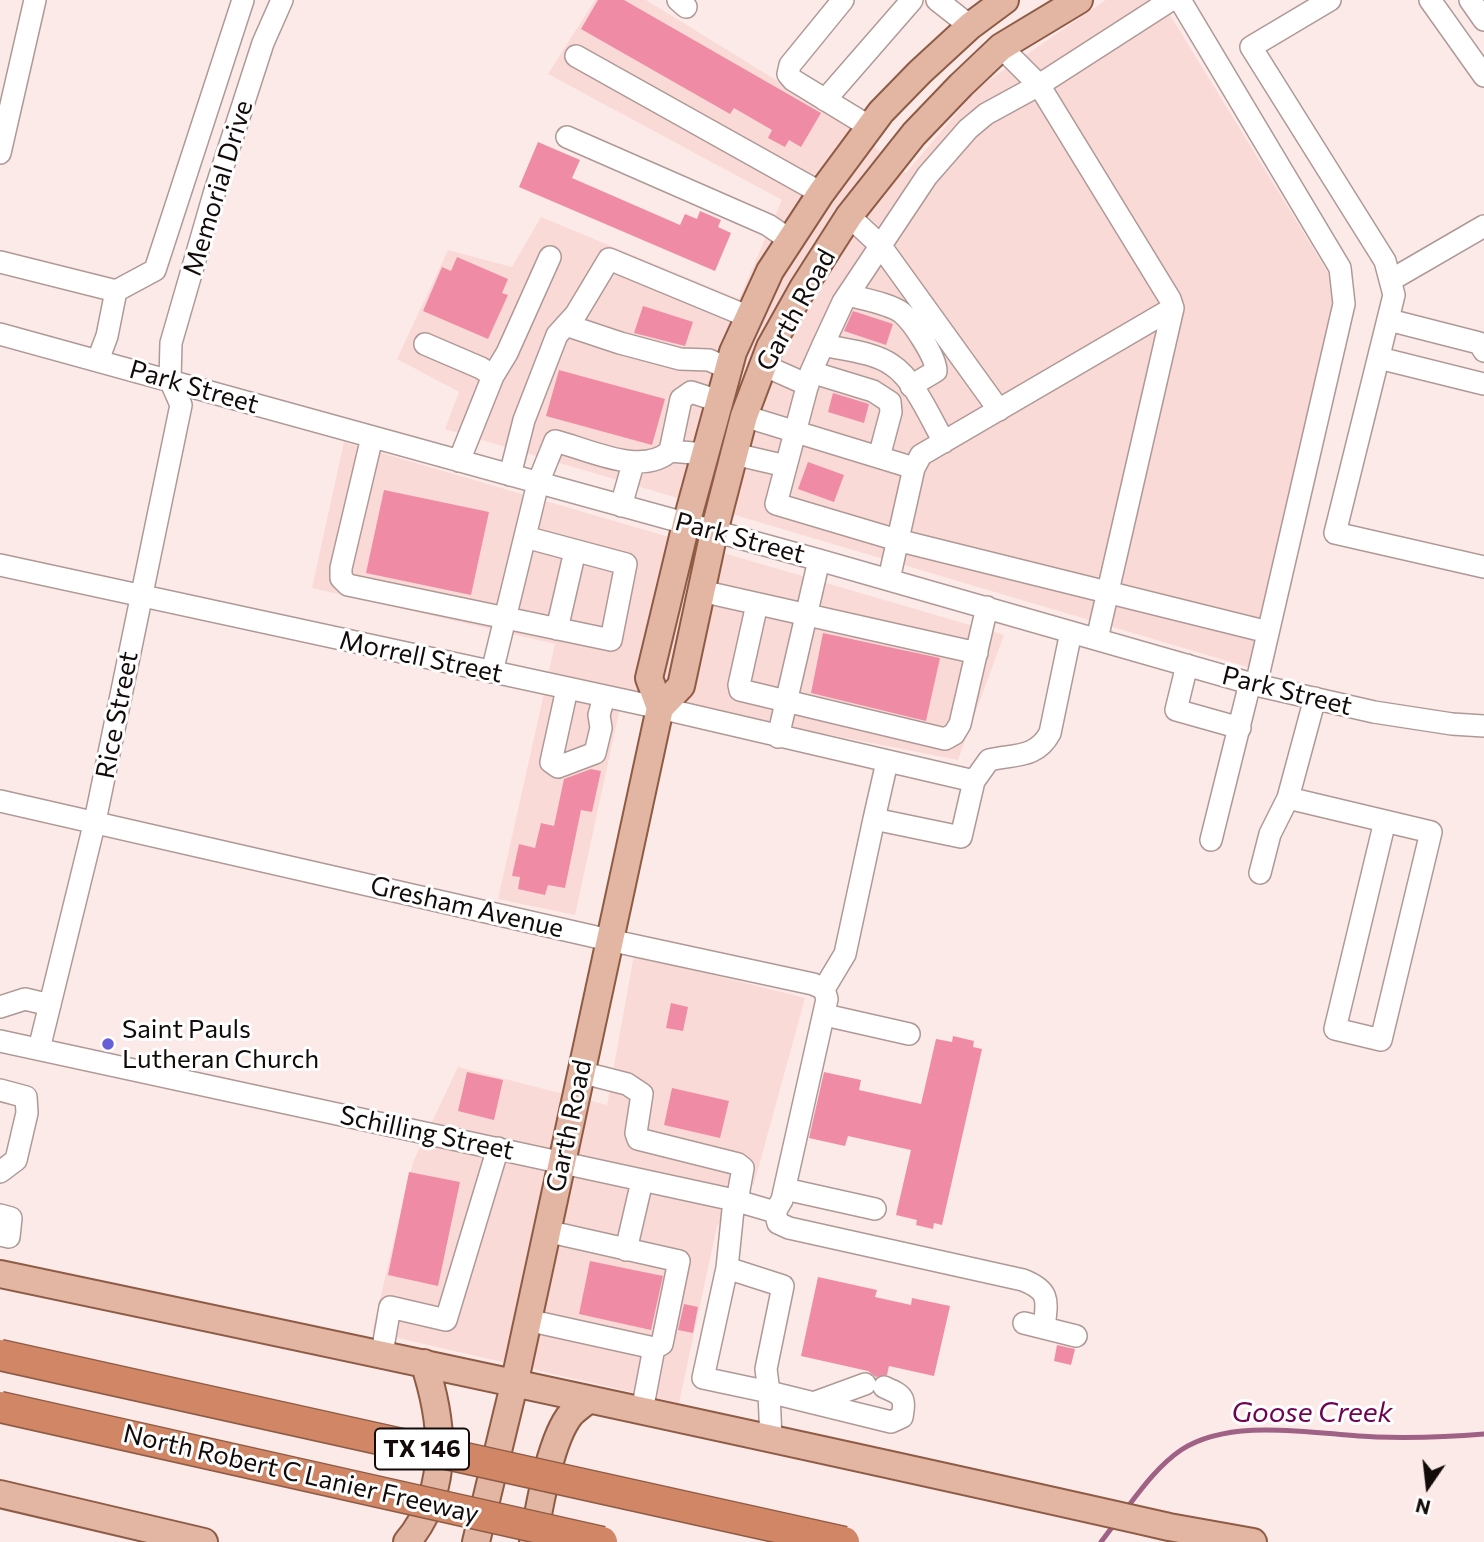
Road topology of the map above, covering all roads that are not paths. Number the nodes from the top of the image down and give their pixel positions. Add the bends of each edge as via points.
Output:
1 (35, 0) edge
2 (243, 0) edge
3 (282, 0) edge
4 (843, 0) edge
5 (912, 0) edge
6 (937, 0) edge
7 (1005, 0) edge
8 (1079, 0) edge
9 (1171, 0) edge
10 (1180, 0) edge
11 (1330, 0) edge
12 (1430, 0) edge
13 (1470, 0) edge
14 (1484, 20) edge
15 (971, 26) junction
16 (1002, 47) junction
17 (576, 56) dead end
18 (1484, 76) edge
19 (1039, 85) junction
20 (825, 100) junction
21 (870, 127) junction
22 (567, 138) dead end
23 (0, 153) edge
24 (898, 155) junction
25 (927, 176) junction
26 (821, 193) junction
27 (849, 216) junction
28 (1484, 226) edge
29 (790, 240) junction
30 (880, 245) junction
31 (550, 257) dead end
32 (0, 262) edge
33 (1391, 280) junction
34 (116, 291) junction
35 (848, 295) junction
36 (1172, 308) junction
37 (749, 317) junction
38 (1389, 320) junction
39 (566, 325) junction
40 (0, 334) edge
41 (425, 344) dead end
42 (824, 345) junction
43 (1484, 351) edge
44 (1379, 358) junction
45 (98, 360) junction
46 (763, 365) junction
47 (727, 369) junction
48 (493, 376) junction
49 (810, 378) junction
50 (170, 380) junction
51 (1484, 384) edge
52 (911, 386) junction
53 (719, 401) junction
54 (999, 410) junction
55 (744, 416) junction
56 (794, 430) junction
57 (372, 437) junction
58 (944, 442) junction
59 (670, 451) junction
60 (705, 454) junction
61 (734, 454) junction
62 (879, 457) junction
63 (459, 461) junction
64 (633, 464) junction
65 (786, 466) junction
66 (914, 468) junction
67 (510, 475) junction
68 (538, 483) junction
69 (621, 506) junction
70 (686, 524) junction
71 (714, 532) junction
72 (525, 537) junction
73 (897, 540) junction
74 (575, 551) junction
75 (819, 560) junction
76 (0, 565) edge
77 (1484, 567) edge
78 (888, 579) junction
79 (701, 592) junction
80 (1107, 594) junction
81 (141, 597) junction
82 (757, 604) junction
83 (987, 607) junction
84 (806, 615) junction
85 (505, 618) junction
86 (557, 629) junction
87 (1071, 632) junction
88 (1268, 632) junction
89 (1097, 639) junction
90 (976, 653) junction
91 (1187, 666) junction
92 (492, 672) junction
93 (1253, 684) junction
94 (567, 689) junction
95 (604, 696) junction
96 (1315, 698) junction
97 (786, 703) junction
98 (660, 708) junction
99 (1484, 726) edge
100 (1240, 729) junction
101 (778, 737) junction
102 (887, 762) junction
103 (974, 780) junction
104 (1288, 798) junction
105 (0, 801) edge
106 (874, 819) junction
107 (95, 821) junction
108 (1385, 821) junction
109 (1211, 840) dead end
110 (1260, 873) dead end
111 (609, 940) junction
112 (824, 989) junction
113 (50, 1005) junction
114 (0, 1007) edge
115 (825, 1014) junction
116 (909, 1034) dead end
117 (0, 1042) edge
118 (39, 1049) junction
119 (580, 1072) junction
120 (0, 1090) edge
121 (498, 1149) junction
122 (561, 1163) junction
123 (0, 1172) edge
124 (642, 1181) junction
125 (785, 1188) junction
126 (736, 1201) junction
127 (875, 1209) dead end
128 (775, 1212) junction
129 (0, 1215) edge
130 (546, 1231) junction
131 (0, 1235) edge
132 (626, 1251) junction
133 (727, 1268) junction
134 (0, 1274) edge
135 (527, 1320) junction
136 (1076, 1336) dead end
137 (654, 1348) junction
138 (382, 1353) junction
139 (0, 1355) edge
140 (424, 1363) junction
141 (514, 1385) junction
142 (769, 1392) junction
143 (588, 1400) junction
144 (813, 1403) junction
145 (0, 1407) edge
146 (642, 1410) junction
147 (771, 1440) junction
148 (0, 1494) edge
149 (204, 1542) edge
150 (407, 1542) edge
151 (476, 1542) edge
152 (533, 1542) edge
153 (602, 1542) edge
154 (844, 1542) edge
155 (1253, 1542) edge

1 - 23 street
2 - 34 street via 155,270
3 - 50 street, Memorial Drive via 263,43 210,206 171,343
4 - 20 street via 790,65 788,74
5 - 20 street
6 - 15 street
7 - 15 main road, Garth Road
8 - 16 main road, Garth Road
9 - 19 street
10 - 88 street via 1340,268 1343,288 1344,304
11 - 33 street via 1251,47 1385,261
12 - 18 street
13 - 14 street
15 - 16 main road
15 - 21 main road, Garth Road via 920,72
16 - 19 street
16 - 24 main road, Garth Road
17 - 26 street
19 - 25 street via 986,114
19 - 36 street
20 - 21 street
21 - 26 main road, Garth Road
22 - 29 street via 768,225
24 - 25 street
24 - 27 main road, Garth Road
25 - 30 street
26 - 27 main road
26 - 29 main road, Garth Road
27 - 30 street
27 - 46 main road, Garth Road via 803,288
28 - 33 street
29 - 37 main road, Garth Road
30 - 35 street
30 - 54 street
31 - 48 street
32 - 34 street
33 - 38 street via 1394,295
34 - 45 street
35 - 42 street
35 - 52 street via 902,313 932,353 936,371
36 - 54 street
36 - 80 street
37 - 39 street via 609,259
37 - 47 main road, Garth Road
38 - 43 street via 1479,343
38 - 44 street
39 - 47 street via 680,359 709,360
39 - 67 street via 557,335 524,421
40 - 45 street, Park Street
41 - 48 street
42 - 49 street
42 - 52 street via 892,365
44 - 51 street
44 - 77 street via 1335,533
45 - 50 street, Park Street
46 - 49 street
46 - 55 main road, Garth Road
47 - 53 main road, Garth Road
48 - 63 street
49 - 56 street
49 - 62 street via 873,391 890,402
50 - 57 street, Park Street
50 - 81 street, Rice Street via 181,405
52 - 58 street
53 - 59 street via 691,392 681,399
53 - 60 main road, Garth Road
54 - 58 street
55 - 56 street
55 - 61 main road, Garth Road
56 - 62 street
56 - 65 street
57 - 63 street, Park Street
57 - 85 street via 341,578 348,585
58 - 66 street via 921,455
59 - 60 street
59 - 64 street via 662,458
60 - 70 main road, Garth Road
61 - 65 street
61 - 71 main road, Garth Road
62 - 66 street
63 - 67 street, Park Street
64 - 68 street via 555,441
64 - 69 street
65 - 73 street via 776,504
66 - 73 street
67 - 68 street, Park Street
68 - 69 street, Park Street
68 - 72 street
69 - 70 street, Park Street
70 - 71 street, Park Street
70 - 98 main road, Garth Road via 649,678
71 - 75 street, Park Street
71 - 79 main road, Garth Road
72 - 74 street
72 - 85 street
73 - 78 street
73 - 80 street
74 - 86 street
74 - 86 street via 626,564 611,640
75 - 78 street, Park Street
75 - 84 street
76 - 81 street, Morrell Street
78 - 83 street, Park Street
79 - 82 street
79 - 98 main road, Garth Road via 681,686
80 - 88 street
80 - 89 street
81 - 92 street, Morrell Street
81 - 107 street, Rice Street
82 - 84 street
82 - 97 street via 740,691
83 - 87 street, Park Street
83 - 90 street
84 - 90 street
84 - 97 street
85 - 86 street
85 - 92 street
87 - 89 street, Park Street
87 - 103 street via 1044,745 989,760
88 - 93 street
89 - 91 street, Park Street
90 - 97 street via 960,724 945,739
91 - 93 street, Park Street
91 - 100 street via 1176,710
92 - 94 street, Morrell Street
93 - 96 street, Park Street
93 - 100 street
94 - 95 street, Morrell Street
94 - 95 street via 551,762 558,767 595,753
95 - 98 street, Morrell Street
96 - 99 street, Park Street via 1374,712
96 - 104 street
97 - 101 street
98 - 101 street, Morrell Street
98 - 111 main road, Garth Road
100 - 109 street
101 - 102 street, Morrell Street
102 - 103 street, Morrell Street
102 - 106 street
103 - 106 street via 961,837
104 - 108 street
104 - 110 street via 1270,834
105 - 107 street, Gresham Avenue
106 - 112 street via 845,954
107 - 111 street, Gresham Avenue
107 - 113 street, Rice Street
108 - 108 street via 1431,832 1381,1040 1335,1029
111 - 112 street, Gresham Avenue
111 - 119 main road, Garth Road
112 - 115 street
113 - 114 street via 25,999
113 - 118 street, Rice Street
115 - 116 street
115 - 125 street
117 - 118 street, Schilling Street
118 - 121 street, Schilling Street
119 - 122 main road, Garth Road
119 - 126 street via 627,1084 642,1094 638,1139 743,1168
120 - 123 street via 26,1097 27,1114 16,1160
121 - 122 street, Schilling Street
121 - 138 street via 446,1320 390,1307
122 - 124 street, Schilling Street
122 - 130 main road, Garth Road
124 - 126 street, Schilling Street
124 - 132 street
125 - 127 street
125 - 128 street
126 - 128 street, Schilling Street
126 - 133 street
128 - 136 street via 778,1223 789,1228 1038,1286 1046,1301 1034,1326
129 - 131 street via 11,1218 9,1237
130 - 132 street
130 - 135 main road, Garth Road
132 - 137 street via 679,1261 662,1344
133 - 142 street via 783,1286 766,1369
133 - 142 street via 703,1378
134 - 138 main road
135 - 137 street
135 - 141 main road, Garth Road
137 - 146 street
138 - 140 main road
139 - 154 highway, North Robert C Lanier Freeway / TX 146, bridge
140 - 141 main road
140 - 150 main road via 435,1396 440,1460 424,1519
141 - 143 main road
141 - 151 main road, Garth Road
142 - 144 street
142 - 147 street
143 - 146 main road
143 - 152 main road via 570,1415 557,1444 543,1486
144 - 144 street via 891,1422 902,1417 904,1401 875,1386
145 - 153 highway, North Robert C Lanier Freeway / TX 146, bridge
146 - 147 main road
147 - 155 main road
148 - 149 main road

